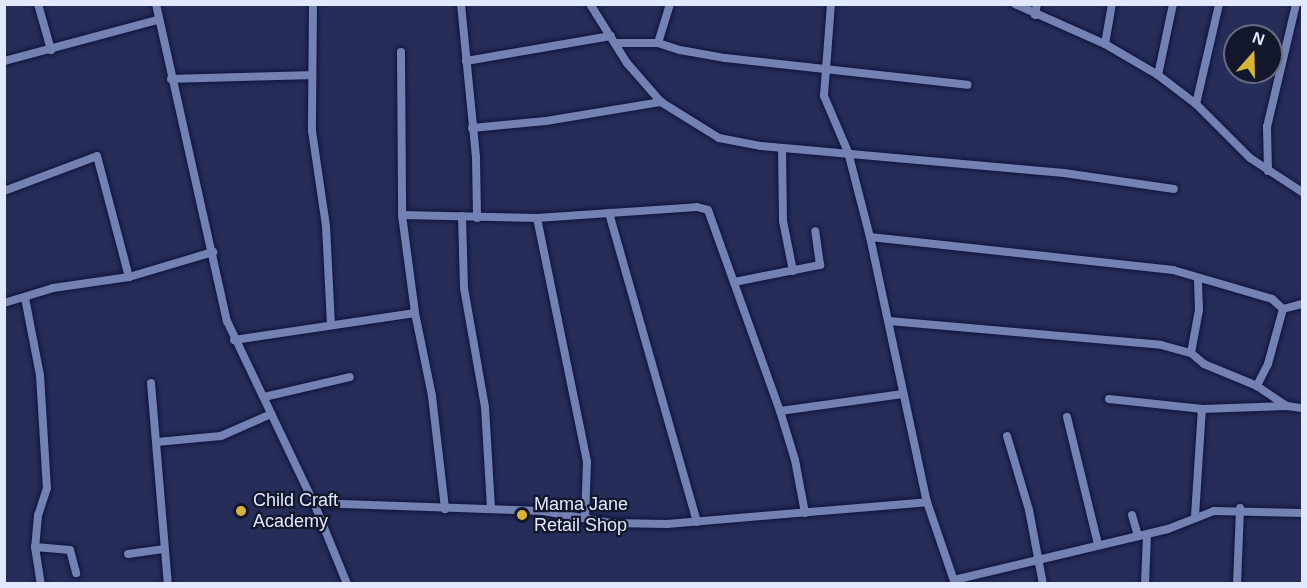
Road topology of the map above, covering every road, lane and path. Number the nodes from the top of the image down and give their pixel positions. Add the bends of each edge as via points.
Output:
1 (38, 4) edge
2 (156, 4) edge
3 (313, 4) edge
4 (461, 4) edge
5 (670, 4) edge
6 (831, 4) edge
7 (1015, 4) edge
8 (1037, 4) edge
9 (1112, 4) edge
10 (1173, 4) edge
11 (1219, 4) edge
12 (1296, 4) edge
13 (594, 6) edge
14 (1035, 15) junction
15 (157, 20) junction
16 (613, 40) junction
17 (658, 43) junction
18 (1105, 44) junction
19 (51, 50) junction
20 (400, 52) dead end
21 (4, 61) edge
22 (465, 61) junction
23 (824, 70) junction
24 (311, 75) junction
25 (1158, 75) junction
26 (171, 79) junction
27 (968, 85) dead end
28 (661, 102) junction
29 (1196, 104) junction
30 (472, 128) junction
31 (782, 148) junction
32 (848, 152) junction
33 (1268, 171) junction
34 (1174, 189) dead end
35 (4, 191) edge
36 (1302, 192) edge
37 (609, 213) junction
38 (402, 214) junction
39 (462, 216) junction
40 (477, 218) junction
41 (537, 218) junction
42 (815, 231) dead end
43 (870, 237) junction
44 (213, 252) junction
45 (793, 271) junction
46 (129, 278) junction
47 (1198, 278) junction
48 (734, 282) junction
49 (25, 298) junction
50 (4, 303) edge
51 (1302, 304) edge
52 (1283, 309) junction
53 (415, 313) junction
54 (889, 321) junction
55 (331, 324) junction
56 (234, 340) junction
57 (1191, 353) junction
58 (350, 377) dead end
59 (151, 383) dead end
60 (1257, 386) junction
61 (903, 394) junction
62 (264, 397) junction
63 (1109, 399) dead end
64 (1287, 406) junction
65 (1302, 408) edge
66 (1202, 409) junction
67 (780, 411) junction
68 (271, 414) junction
69 (1067, 417) dead end
70 (1007, 436) dead end
71 (157, 442) junction
72 (927, 502) junction
73 (314, 503) junction
74 (491, 508) junction
75 (1240, 508) junction
76 (445, 509) junction
77 (805, 513) junction
78 (1302, 513) edge
79 (1132, 515) dead end
80 (1195, 516) junction
81 (585, 518) junction
82 (697, 522) junction
83 (1147, 535) junction
84 (1138, 536) junction
85 (1098, 544) junction
86 (35, 547) junction
87 (165, 549) junction
88 (128, 554) dead end
89 (1040, 557) junction
90 (76, 573) dead end
91 (954, 582) edge
92 (41, 584) edge
93 (168, 584) edge
94 (347, 584) edge
95 (1043, 584) edge
96 (1145, 584) edge
97 (1237, 584) edge

1 - 19 street
2 - 15 street
3 - 24 street
4 - 22 street
5 - 17 street
6 - 23 street
7 - 14 street
8 - 14 street
9 - 18 street
10 - 25 street
11 - 29 street
12 - 33 street via 1267,127
13 - 16 street
14 - 18 street
15 - 19 street
15 - 26 street
16 - 17 street
16 - 22 street
16 - 28 street
17 - 23 street via 725,58
18 - 25 street
19 - 21 street
20 - 38 street
22 - 30 street
23 - 27 street
23 - 32 street via 828,112
24 - 26 street
24 - 55 street via 312,131 326,226
25 - 29 street
26 - 44 street
28 - 30 street via 546,121
28 - 31 street via 719,138
29 - 33 street
30 - 40 street
31 - 32 street
31 - 45 street via 783,221
32 - 34 street via 1064,172
32 - 43 street
33 - 36 street
35 - 46 street via 97,156
37 - 41 street
37 - 48 street via 697,207 708,210
37 - 82 street
38 - 39 street
38 - 53 street
39 - 40 street
39 - 74 street via 464,288 485,407
40 - 41 street
41 - 81 street via 587,462
42 - 45 street via 820,266
43 - 47 street via 1173,270
43 - 54 street
44 - 46 street
44 - 56 street via 219,292
45 - 48 street
46 - 49 street via 53,288
47 - 52 street via 1272,299
47 - 57 street via 1199,310
48 - 67 street
49 - 50 street
49 - 86 street via 40,375 47,488 38,515
51 - 52 street
52 - 60 street
53 - 55 street
53 - 76 street via 432,396
54 - 57 street via 1113,339
54 - 61 street
55 - 56 street
56 - 62 street
57 - 60 street via 1204,364
58 - 62 street
59 - 71 street
60 - 64 street
61 - 67 street
61 - 72 street
62 - 68 street
63 - 66 street
64 - 65 street
64 - 66 street via 1245,411
66 - 80 street
67 - 77 street
68 - 71 street via 221,436
68 - 73 street
69 - 85 street
70 - 89 street
71 - 87 street
72 - 77 street
72 - 91 street
73 - 76 street
73 - 94 street
74 - 76 street
74 - 81 street
75 - 78 street
75 - 80 street
75 - 97 street
77 - 82 street
79 - 84 street
80 - 83 street
81 - 82 street via 611,523
83 - 84 street
83 - 96 street
84 - 85 street
85 - 89 street
86 - 90 street via 70,550
86 - 92 street
87 - 88 street
87 - 93 street
89 - 91 street
89 - 95 street

